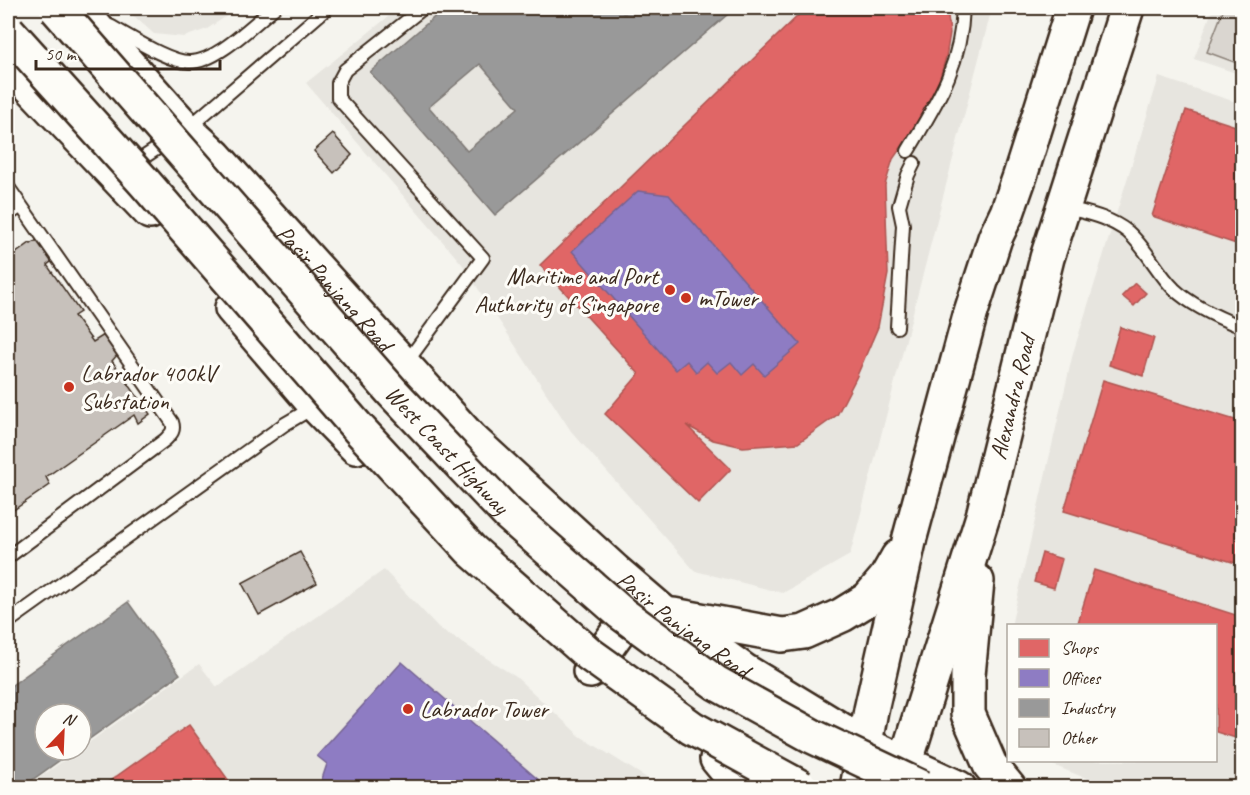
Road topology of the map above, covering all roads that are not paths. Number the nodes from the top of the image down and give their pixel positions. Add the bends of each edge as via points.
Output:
1 (274, 8) edge
2 (327, 8) edge
3 (423, 8) edge
4 (963, 8) edge
5 (1073, 8) edge
6 (1127, 8) edge
7 (72, 9) edge
8 (8, 31) edge
9 (8, 63) edge
10 (187, 130) junction
11 (116, 175) junction
12 (8, 187) edge
13 (21, 206) junction
14 (1062, 207) junction
15 (8, 215) edge
16 (897, 327) dead end
17 (1242, 327) edge
18 (404, 367) junction
19 (316, 406) junction
20 (983, 516) junction
21 (910, 537) junction
22 (8, 556) edge
23 (615, 572) junction
24 (664, 613) junction
25 (8, 621) edge
26 (590, 671) junction
27 (866, 745) junction
28 (717, 759) junction
29 (909, 780) edge
30 (741, 788) edge
31 (769, 788) edge
32 (802, 788) edge
33 (857, 788) edge
34 (958, 788) edge
35 (1009, 788) edge

1 - 7 lane via 209,58 189,63 171,58
2 - 10 lane
3 - 18 lane via 345,70 338,83 338,98 483,258
4 - 16 lane via 958,53 938,101 906,147 917,166 908,175 899,206 903,236
5 - 21 main road via 1020,176 971,312
6 - 14 main road, Alexandra Road
7 - 10 main road, Pasir Panjang Road
7 - 29 main road, West Coast Highway, bridge via 393,393 507,513 621,613 716,682 812,736
8 - 32 main road, bridge via 358,428 471,550 589,654 692,728
9 - 11 main road
10 - 11 lane
10 - 18 main road, Pasir Panjang Road via 215,156
11 - 19 main road
12 - 13 lane
13 - 15 lane
13 - 22 lane via 174,428 165,440
14 - 17 lane via 1106,219 1122,229 1174,289
14 - 20 main road, Alexandra Road
18 - 23 main road, Pasir Panjang Road via 471,439
19 - 25 lane
19 - 26 main road via 574,662
20 - 29 main road, Alexandra Road
20 - 35 main road via 968,714 990,765
21 - 24 main road via 886,578 868,599 804,632 782,635
21 - 27 main road
23 - 24 main road, Pasir Panjang Road
23 - 26 main road via 622,626
24 - 27 main road, Pasir Panjang Road via 743,670
26 - 28 main road
27 - 29 main road, Pasir Panjang Road
27 - 33 main road
28 - 30 main road
28 - 31 main road
29 - 34 main road

